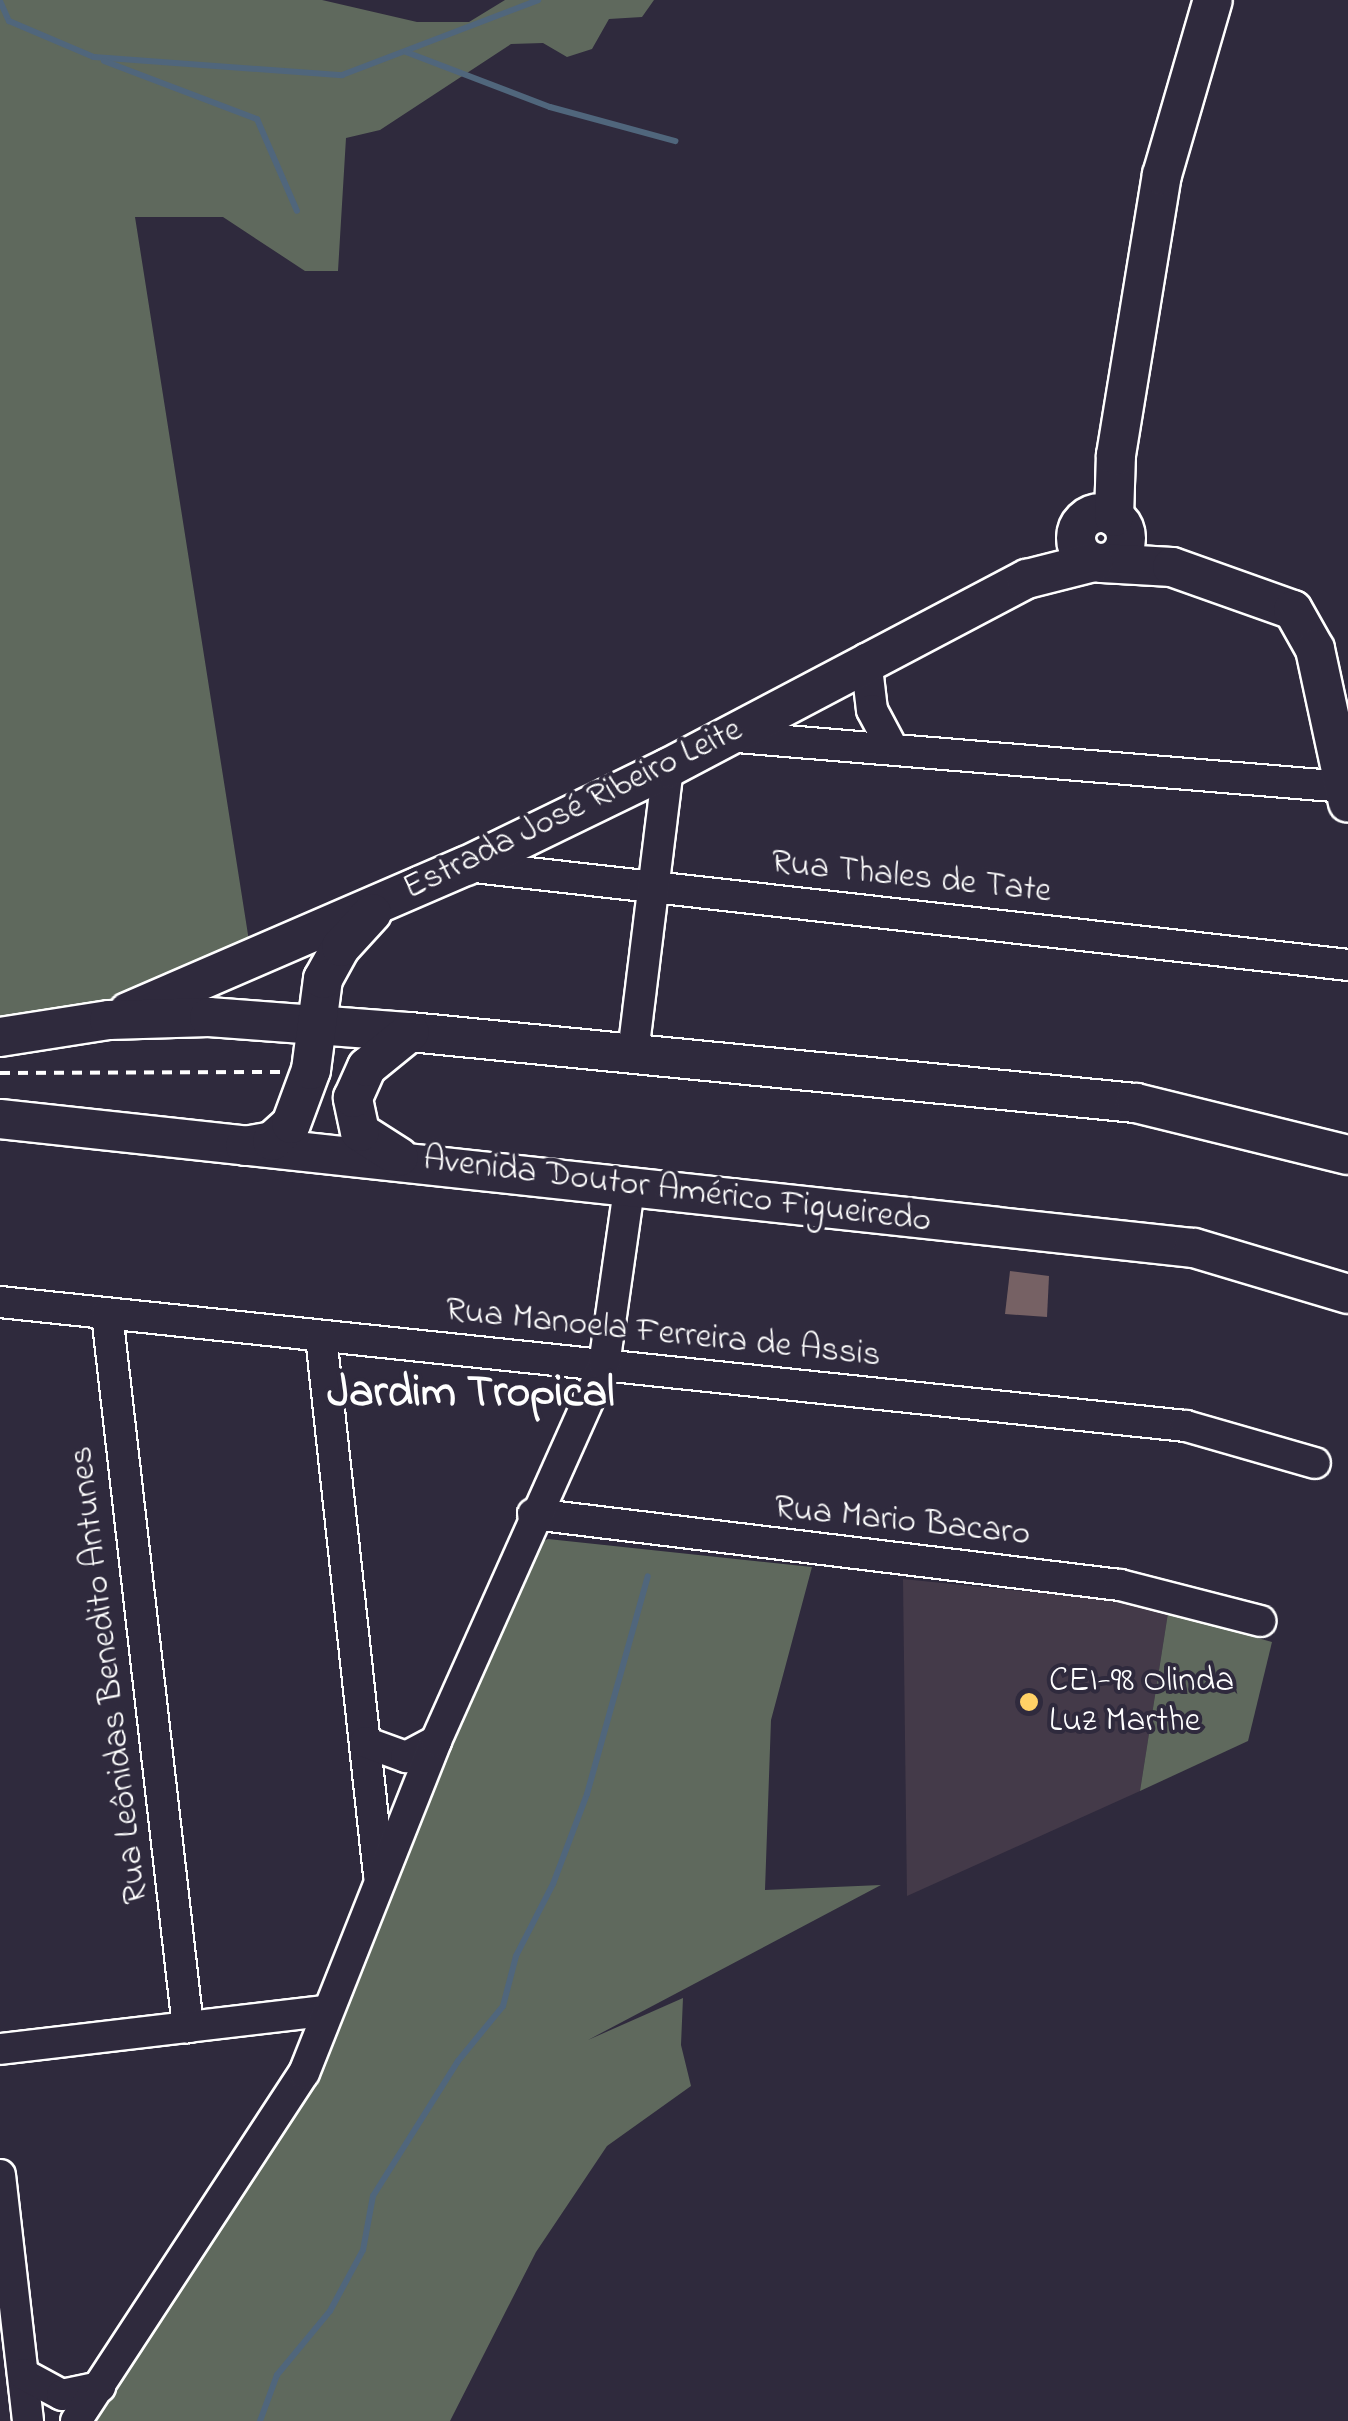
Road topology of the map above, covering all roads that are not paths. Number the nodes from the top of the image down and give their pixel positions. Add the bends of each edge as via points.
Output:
1 (1213, 0) edge
2 (1107, 522) junction
3 (1098, 563) junction
4 (1172, 567) junction
5 (1026, 579) junction
6 (866, 659) junction
7 (725, 736) junction
8 (891, 744) junction
9 (668, 768) junction
10 (1346, 795) edge
11 (466, 866) junction
12 (654, 886) junction
13 (380, 905) junction
14 (1348, 965) edge
15 (109, 1020) junction
16 (258, 1022) junction
17 (315, 1026) junction
18 (410, 1032) junction
19 (0, 1037) edge
20 (634, 1053) junction
21 (294, 1087) junction
22 (0, 1119) edge
23 (238, 1148) junction
24 (1348, 1155) edge
25 (411, 1160) junction
26 (630, 1190) junction
27 (1348, 1294) edge
28 (0, 1302) edge
29 (106, 1314) junction
30 (321, 1336) junction
31 (604, 1365) junction
32 (1315, 1463) dead end
33 (532, 1514) junction
34 (1260, 1621) dead end
35 (436, 1741) junction
36 (365, 1742) junction
37 (380, 1882) junction
38 (325, 2011) junction
39 (188, 2027) junction
40 (0, 2050) edge
41 (0, 2176) edge
42 (22, 2374) junction
43 (100, 2386) junction
44 (28, 2421) edge
45 (76, 2421) edge

1 - 2 main road, Estrada José Ribeiro Leite via 1162,174
2 - 3 main road via 1077,545
2 - 4 main road
2 - 5 main road, Estrada José Ribeiro Leite
3 - 4 main road, Estrada José Ribeiro Leite
3 - 5 main road, Estrada José Ribeiro Leite
4 - 10 main road via 1274,599 1306,626
5 - 6 main road, Estrada José Ribeiro Leite
6 - 7 main road, Estrada José Ribeiro Leite
6 - 8 street via 872,710
7 - 8 street
7 - 9 main road, Estrada José Ribeiro Leite
8 - 10 street
9 - 11 main road, Estrada José Ribeiro Leite
9 - 12 street
11 - 12 street, Rua Thales de Tate
11 - 13 main road, Estrada José Ribeiro Leite
12 - 14 street, Rua Thales de Tate
12 - 20 street
13 - 15 main road, Estrada José Ribeiro Leite
13 - 17 main road via 328,965
15 - 16 main road
15 - 19 main road
16 - 17 main road
16 - 21 main road via 292,1054
17 - 18 main road
17 - 21 main road
18 - 20 main road
18 - 25 main road via 367,1066 353,1112 371,1143
20 - 24 main road via 1136,1104
21 - 23 main road via 272,1141
22 - 23 main road, Avenida Doutor Américo Figueiredo
23 - 25 main road, Avenida Doutor Américo Figueiredo
25 - 26 main road, Avenida Doutor Américo Figueiredo
26 - 27 main road, Avenida Doutor Américo Figueiredo via 1194,1248
26 - 31 street
28 - 29 street, Rua Manoela Ferreira de Assis
29 - 30 street, Rua Manoela Ferreira de Assis
29 - 39 street, Rua Leônidas Benedito Antunes
30 - 31 street, Rua Manoela Ferreira de Assis
30 - 36 street
31 - 32 street, Rua Manoela Ferreira de Assis via 1186,1426
31 - 33 street
33 - 34 street, Rua Mario Bacaro via 1120,1585
33 - 35 street
35 - 36 street via 406,1756
35 - 37 street
36 - 37 street
37 - 38 street
38 - 39 street
38 - 43 street via 304,2073
39 - 40 street
41 - 42 street
42 - 43 street via 62,2395
42 - 44 street
43 - 45 street

